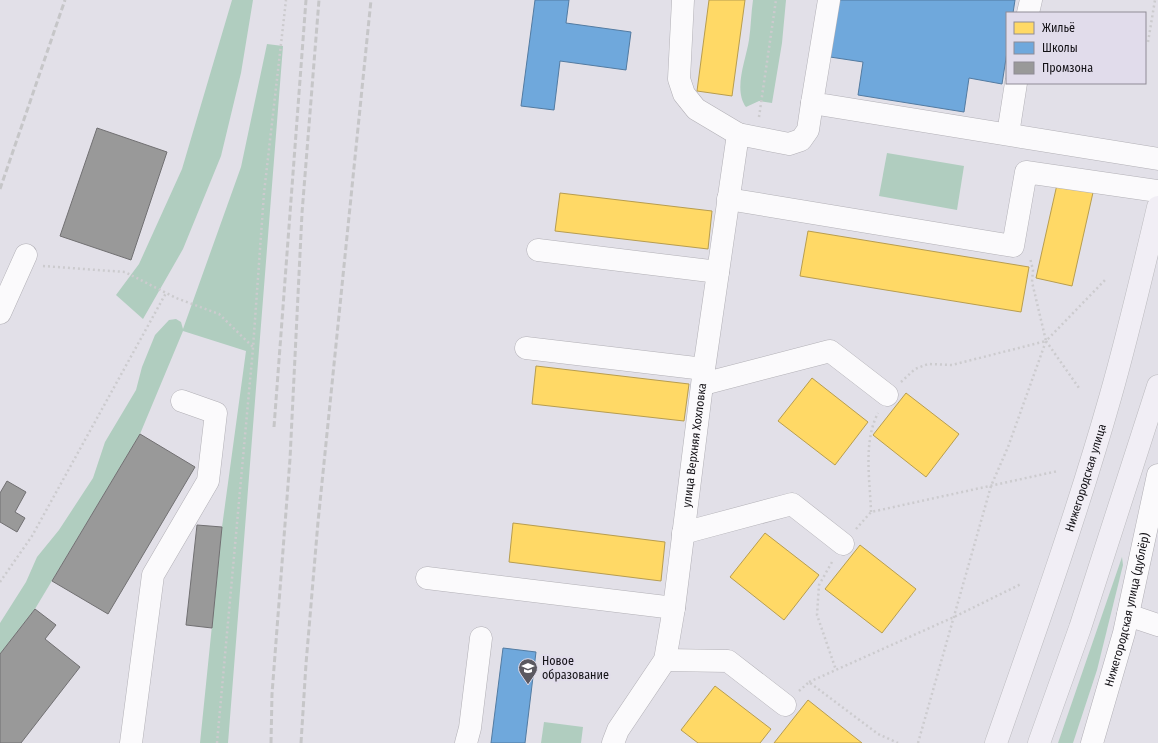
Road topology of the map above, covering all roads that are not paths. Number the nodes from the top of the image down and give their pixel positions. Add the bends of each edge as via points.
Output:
1 (683, 0) edge
2 (829, 0) edge
3 (1031, 0) edge
4 (1028, 12) edge
5 (1016, 84) edge
6 (812, 103) junction
7 (738, 134) junction
8 (1008, 134) junction
9 (1158, 159) edge
10 (1158, 191) edge
11 (728, 198) junction
12 (1158, 207) edge
13 (538, 250) dead end
14 (24, 260) road end
15 (718, 272) junction
16 (0, 313) edge
17 (526, 348) dead end
18 (703, 377) junction
19 (1158, 386) edge
20 (887, 395) road end
21 (182, 401) dead end
22 (1158, 475) edge
23 (683, 533) junction
24 (843, 544) road end
25 (427, 578) dead end
26 (674, 608) junction
27 (1128, 615) junction
28 (1158, 625) edge
29 (481, 638) dead end
30 (665, 660) junction
31 (785, 705) road end
32 (130, 743) edge
33 (466, 743) edge
34 (613, 743) edge
35 (996, 743) edge
36 (1039, 743) edge
37 (1092, 743) edge

1 - 7 street via 679,79 684,94 696,109
2 - 6 street
3 - 4 street
5 - 8 street
6 - 7 street via 808,130 801,140 789,144
6 - 8 street
7 - 11 street, улица Верхняя Хохловка
8 - 9 street
10 - 11 street via 1026,172 1013,246
11 - 15 street, улица Верхняя Хохловка
12 - 35 main road, Нижегородская улица via 1110,398
13 - 15 street
14 - 16 street
15 - 18 street, улица Верхняя Хохловка
17 - 18 street
18 - 20 street via 830,351
18 - 23 street, улица Верхняя Хохловка
19 - 36 main road via 1080,628
21 - 32 street via 216,413 208,481 153,575
22 - 27 street, Нижегородская улица (дублёр)
23 - 24 street via 792,504
23 - 26 street, улица Верхняя Хохловка
25 - 26 street
26 - 30 street, улица Верхняя Хохловка
27 - 28 street
27 - 37 street, Нижегородская улица (дублёр)
29 - 33 street
30 - 31 street via 728,661
30 - 34 street, улица Верхняя Хохловка via 618,730

